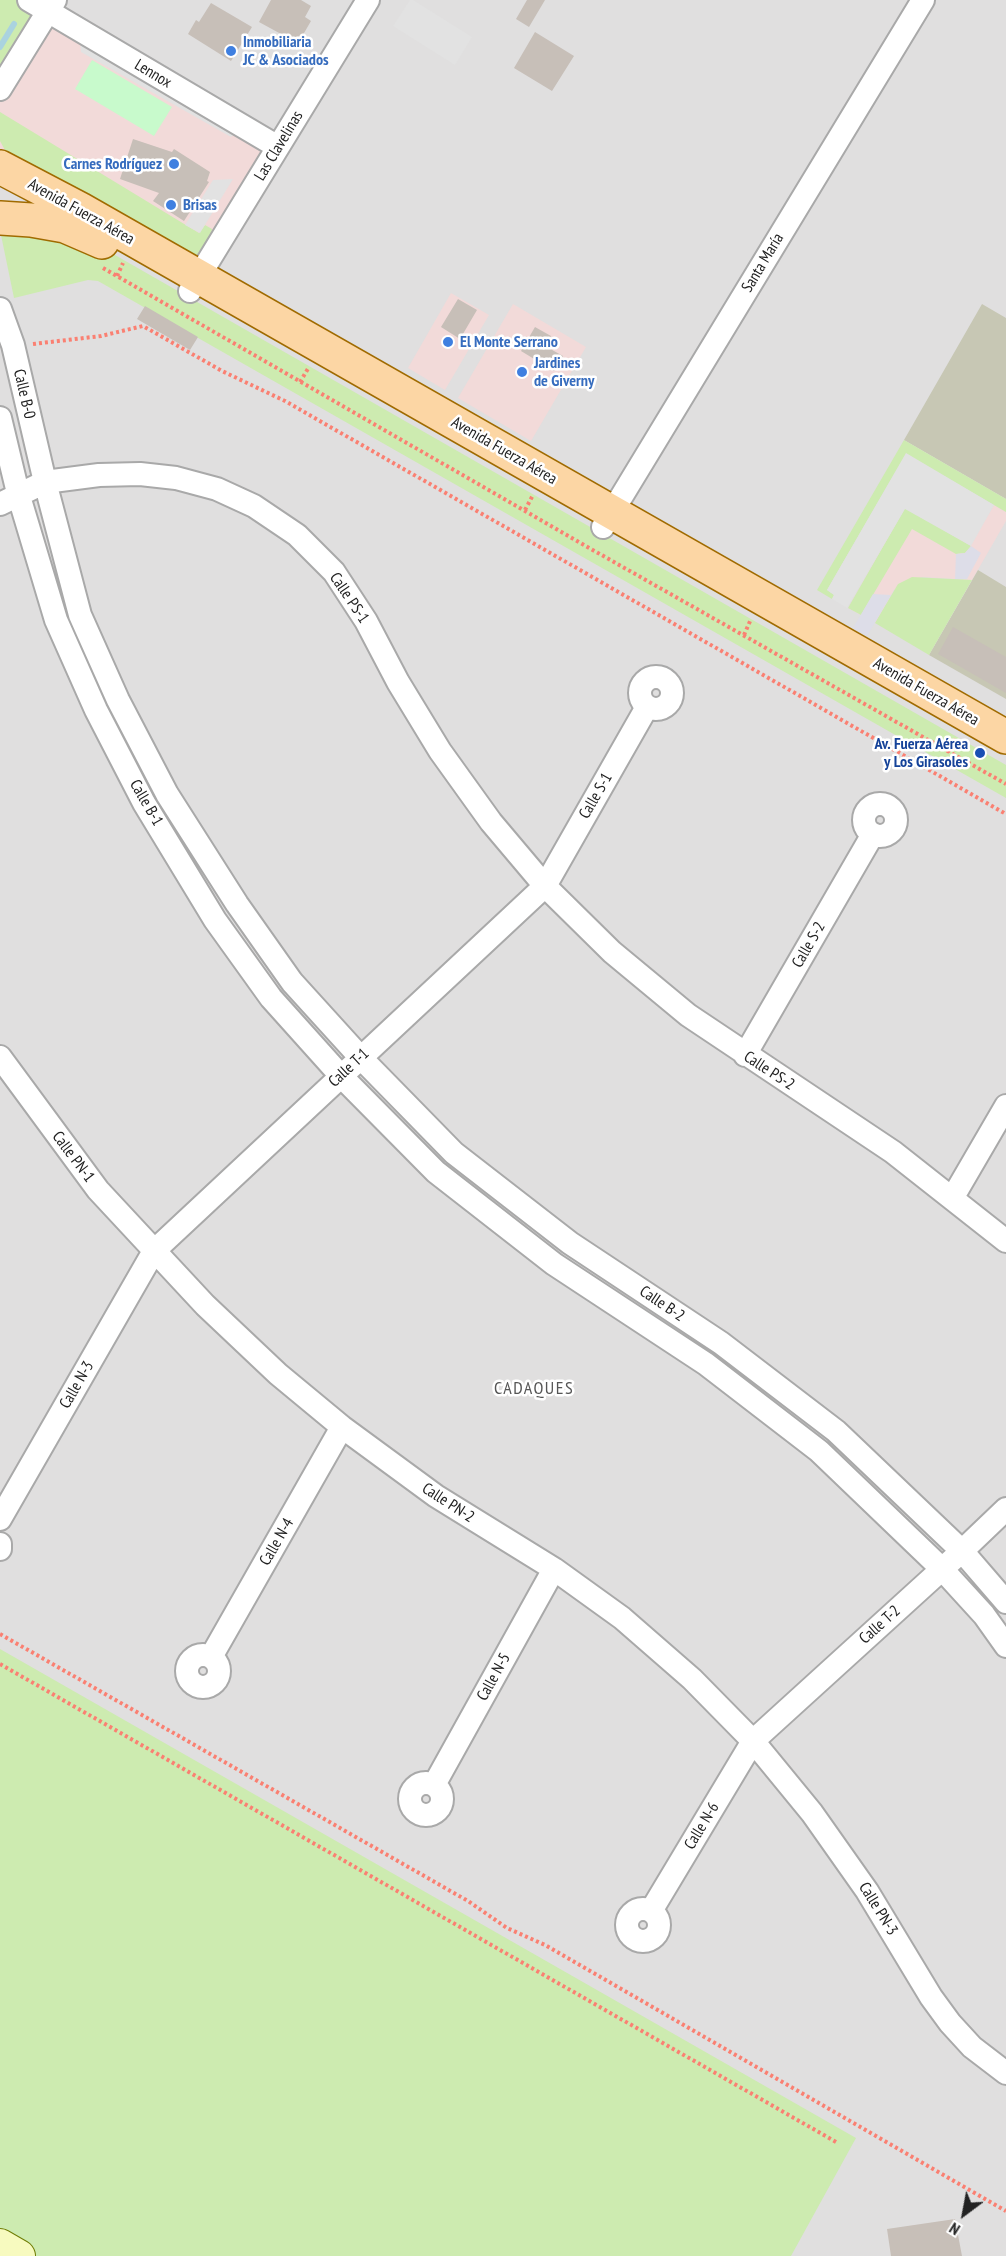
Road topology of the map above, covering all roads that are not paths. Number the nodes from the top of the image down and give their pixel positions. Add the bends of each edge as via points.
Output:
1 (28, 0) edge
2 (368, 0) edge
3 (923, 0) edge
4 (52, 6) edge
5 (0, 89) edge
6 (278, 147) junction
7 (0, 167) edge
8 (0, 218) edge
9 (194, 284) junction
10 (0, 309) edge
11 (0, 418) edge
12 (45, 482) junction
13 (9, 499) edge
14 (607, 520) junction
15 (647, 707) dead end
16 (1006, 737) edge
17 (1006, 757) edge
18 (167, 794) junction
19 (144, 803) junction
20 (873, 834) dead end
21 (545, 886) junction
22 (745, 1055) junction
23 (0, 1058) edge
24 (361, 1058) junction
25 (341, 1076) junction
26 (1006, 1106) edge
27 (953, 1197) junction
28 (1006, 1241) edge
29 (154, 1251) junction
30 (342, 1427) junction
31 (1006, 1509) edge
32 (0, 1518) edge
33 (962, 1551) junction
34 (554, 1569) junction
35 (942, 1569) junction
36 (1006, 1602) edge
37 (1006, 1646) edge
38 (211, 1657) dead end
39 (753, 1741) junction
40 (434, 1785) dead end
41 (651, 1911) dead end
42 (1006, 2073) edge
43 (0, 2245) edge
44 (19, 2256) edge

1 - 4 street, Lennox
2 - 6 street, Las Clavelinas
3 - 14 street, Santa María
4 - 5 street
4 - 6 street, Lennox
6 - 9 street, Las Clavelinas
7 - 9 main road, Avenida Fuerza Aérea via 80,209
8 - 9 main road, Avenida Fuerza Aérea via 65,226
9 - 14 main road, Avenida Fuerza Aérea
9 - 14 main road, Avenida Fuerza Aérea via 306,372 531,500
10 - 12 street, Calle B-0 via 13,345
11 - 13 street, Calle B-0
12 - 13 street
12 - 18 street, Calle B-1 via 80,615
12 - 21 street, Calle PS-1 via 99,475 176,478 217,489 254,506 297,535 334,572 440,751 491,822
13 - 19 street, Calle B-1 via 56,620
14 - 16 main road, Avenida Fuerza Aérea
14 - 17 main road, Avenida Fuerza Aérea via 749,624 954,742
15 - 21 street, Calle S-1
18 - 19 street
18 - 24 street, Calle B-1 via 292,982
19 - 25 street, Calle B-1 via 215,920 271,998
20 - 22 street, Calle S-2
21 - 22 street, Calle PS-2 via 612,952 688,1015
21 - 24 street, Calle T-1
22 - 27 street, Calle PS-2 via 893,1152
23 - 29 street, Calle PN-1 via 98,1190
24 - 25 street, Calle T-1
24 - 33 street, Calle B-2 via 454,1153 570,1243 721,1343 836,1431
25 - 29 street, Calle T-1
25 - 35 street, Calle B-2 via 436,1172 554,1264 706,1364 819,1451
26 - 27 street
27 - 28 street, Calle PS-2
29 - 30 street, Calle PN-2 via 278,1374
29 - 32 street, Calle N-3
30 - 34 street, Calle PN-2 via 436,1496
30 - 38 street, Calle N-4
31 - 33 street, Calle T-2
33 - 35 street, Calle T-2
33 - 36 street, Calle B-2
34 - 39 street, Calle PN-2 via 622,1618 692,1679
34 - 40 street, Calle N-5
35 - 37 street, Calle B-2
35 - 39 street, Calle T-2
39 - 41 street, Calle N-6
39 - 42 street, Calle PN-3 via 812,1813 867,1891 950,2023 972,2048
43 - 44 main road

